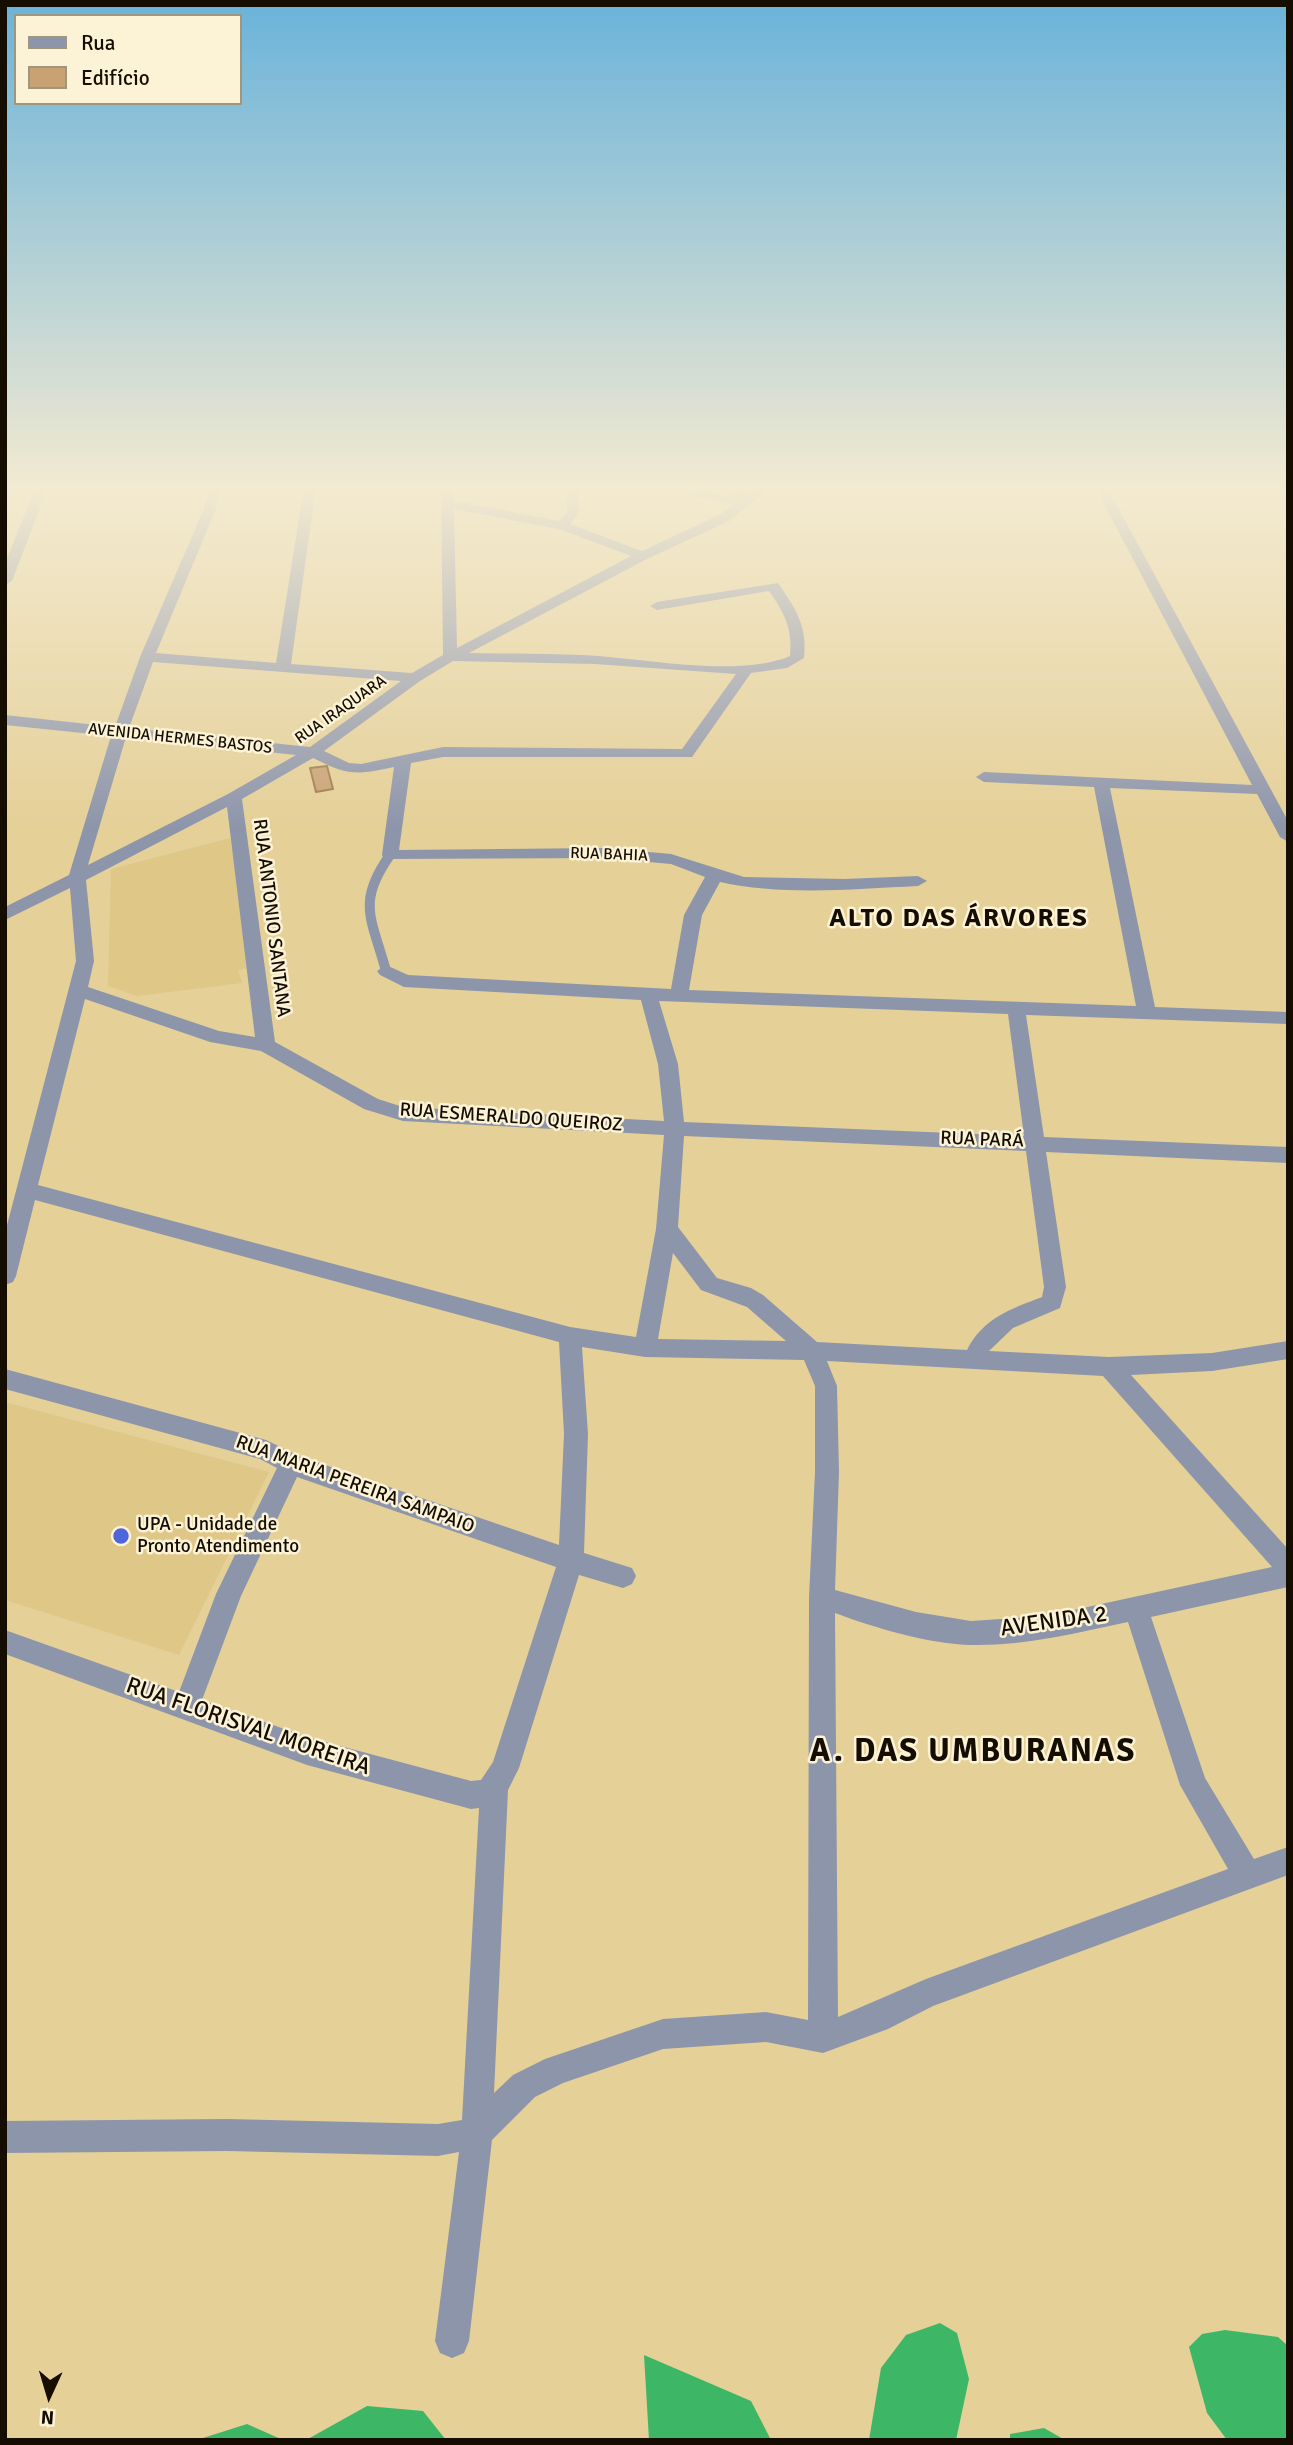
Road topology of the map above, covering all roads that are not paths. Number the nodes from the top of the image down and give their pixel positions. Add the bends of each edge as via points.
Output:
1 (171, 601) edge
2 (293, 601) edge
3 (449, 601) edge
4 (556, 601) edge
5 (682, 601) edge
6 (784, 601) edge
7 (1163, 601) edge
8 (657, 606) dead end
9 (147, 657) junction
10 (450, 657) junction
11 (283, 667) junction
12 (747, 669) junction
13 (415, 678) junction
14 (5, 720) edge
15 (120, 733) junction
16 (313, 752) junction
17 (403, 762) junction
18 (984, 777) dead end
19 (1101, 782) junction
20 (1264, 790) junction
21 (234, 797) junction
22 (1288, 837) edge
23 (390, 855) junction
24 (78, 875) junction
25 (715, 876) junction
26 (918, 881) dead end
27 (5, 914) edge
28 (386, 971) joint
29 (78, 990) junction
30 (649, 993) junction
31 (679, 996) junction
32 (1016, 1008) junction
33 (1147, 1013) junction
34 (1288, 1018) edge
35 (266, 1045) junction
36 (675, 1128) junction
37 (1035, 1142) junction
38 (1288, 1155) edge
39 (26, 1190) junction
40 (667, 1229) junction
41 (5, 1276) edge
42 (570, 1336) junction
43 (645, 1348) junction
44 (1288, 1350) edge
45 (812, 1351) junction
46 (974, 1360) junction
47 (1109, 1367) junction
48 (5, 1379) edge
49 (291, 1464) junction
50 (571, 1561) junction
51 (1288, 1567) edge
52 (1288, 1575) edge
53 (622, 1576) dead end
54 (822, 1597) junction
55 (1136, 1609) junction
56 (5, 1642) edge
57 (186, 1707) junction
58 (494, 1787) junction
59 (1288, 1861) edge
60 (1248, 1876) junction
61 (823, 2038) junction
62 (477, 2133) junction
63 (5, 2137) edge
64 (452, 2341) dead end

1 - 9 street
2 - 11 street
3 - 10 street
4 - 10 street, RUA IRAQUARA
5 - 8 street
6 - 12 street via 801,637 797,658 789,664
7 - 20 street
9 - 11 street
9 - 15 street
10 - 12 street
10 - 13 street, RUA IRAQUARA
11 - 13 street
12 - 17 street, AVENIDA HERMES BASTOS via 687,754 443,752
13 - 16 street, RUA IRAQUARA
14 - 15 street, AVENIDA HERMES BASTOS
15 - 16 street, AVENIDA HERMES BASTOS
15 - 24 street
16 - 17 street, AVENIDA HERMES BASTOS via 346,768
16 - 21 street, RUA IRAQUARA
17 - 23 street
18 - 19 street
19 - 20 street
19 - 33 street
20 - 22 street
21 - 24 street, RUA IRAQUARA
21 - 35 street, RUA ANTONIO SANTANA
23 - 25 street, RUA BAHIA via 640,855 692,863
23 - 28 lane via 370,890 370,909
24 - 27 street, RUA IRAQUARA
24 - 29 street via 85,961
25 - 26 street, RUA BAHIA via 783,885
25 - 31 street via 693,915
28 - 30 street via 404,981
29 - 35 street, RUA ESMERALDO QUEIROZ via 217,1037
29 - 39 street
30 - 31 street
30 - 36 street via 668,1064
31 - 32 street
32 - 33 street
32 - 37 street
33 - 34 street
35 - 36 street, RUA ESMERALDO QUEIROZ via 371,1104 403,1114
36 - 37 street, RUA PARÁ
36 - 40 street
37 - 38 street, RUA PARÁ
37 - 46 street via 1055,1287 1052,1302 993,1327
39 - 41 street
39 - 42 street
40 - 43 street
40 - 45 street via 709,1284 755,1301
42 - 43 street
42 - 50 street via 576,1434
43 - 45 street
44 - 47 street via 1212,1362
45 - 46 street
45 - 54 street via 826,1386
46 - 47 street
47 - 51 street
48 - 49 street, RUA MARIA PEREIRA SAMPAIO via 265,1450
49 - 50 street, RUA MARIA PEREIRA SAMPAIO
49 - 57 street via 229,1594
50 - 53 street, RUA MARIA PEREIRA SAMPAIO
50 - 58 street via 505,1769
52 - 55 street, AVENIDA 2
54 - 55 street, AVENIDA 2 via 868,1612 971,1633 1046,1628
54 - 61 street
55 - 60 street via 1194,1785
56 - 57 street, RUA FLORISVAL MOREIRA
57 - 58 street, RUA FLORISVAL MOREIRA via 390,1775 471,1795
58 - 62 street
59 - 60 street
60 - 61 street via 926,1994
61 - 62 street via 766,2027 663,2034 556,2070 524,2086
62 - 63 street via 438,2140 227,2135
62 - 64 street

